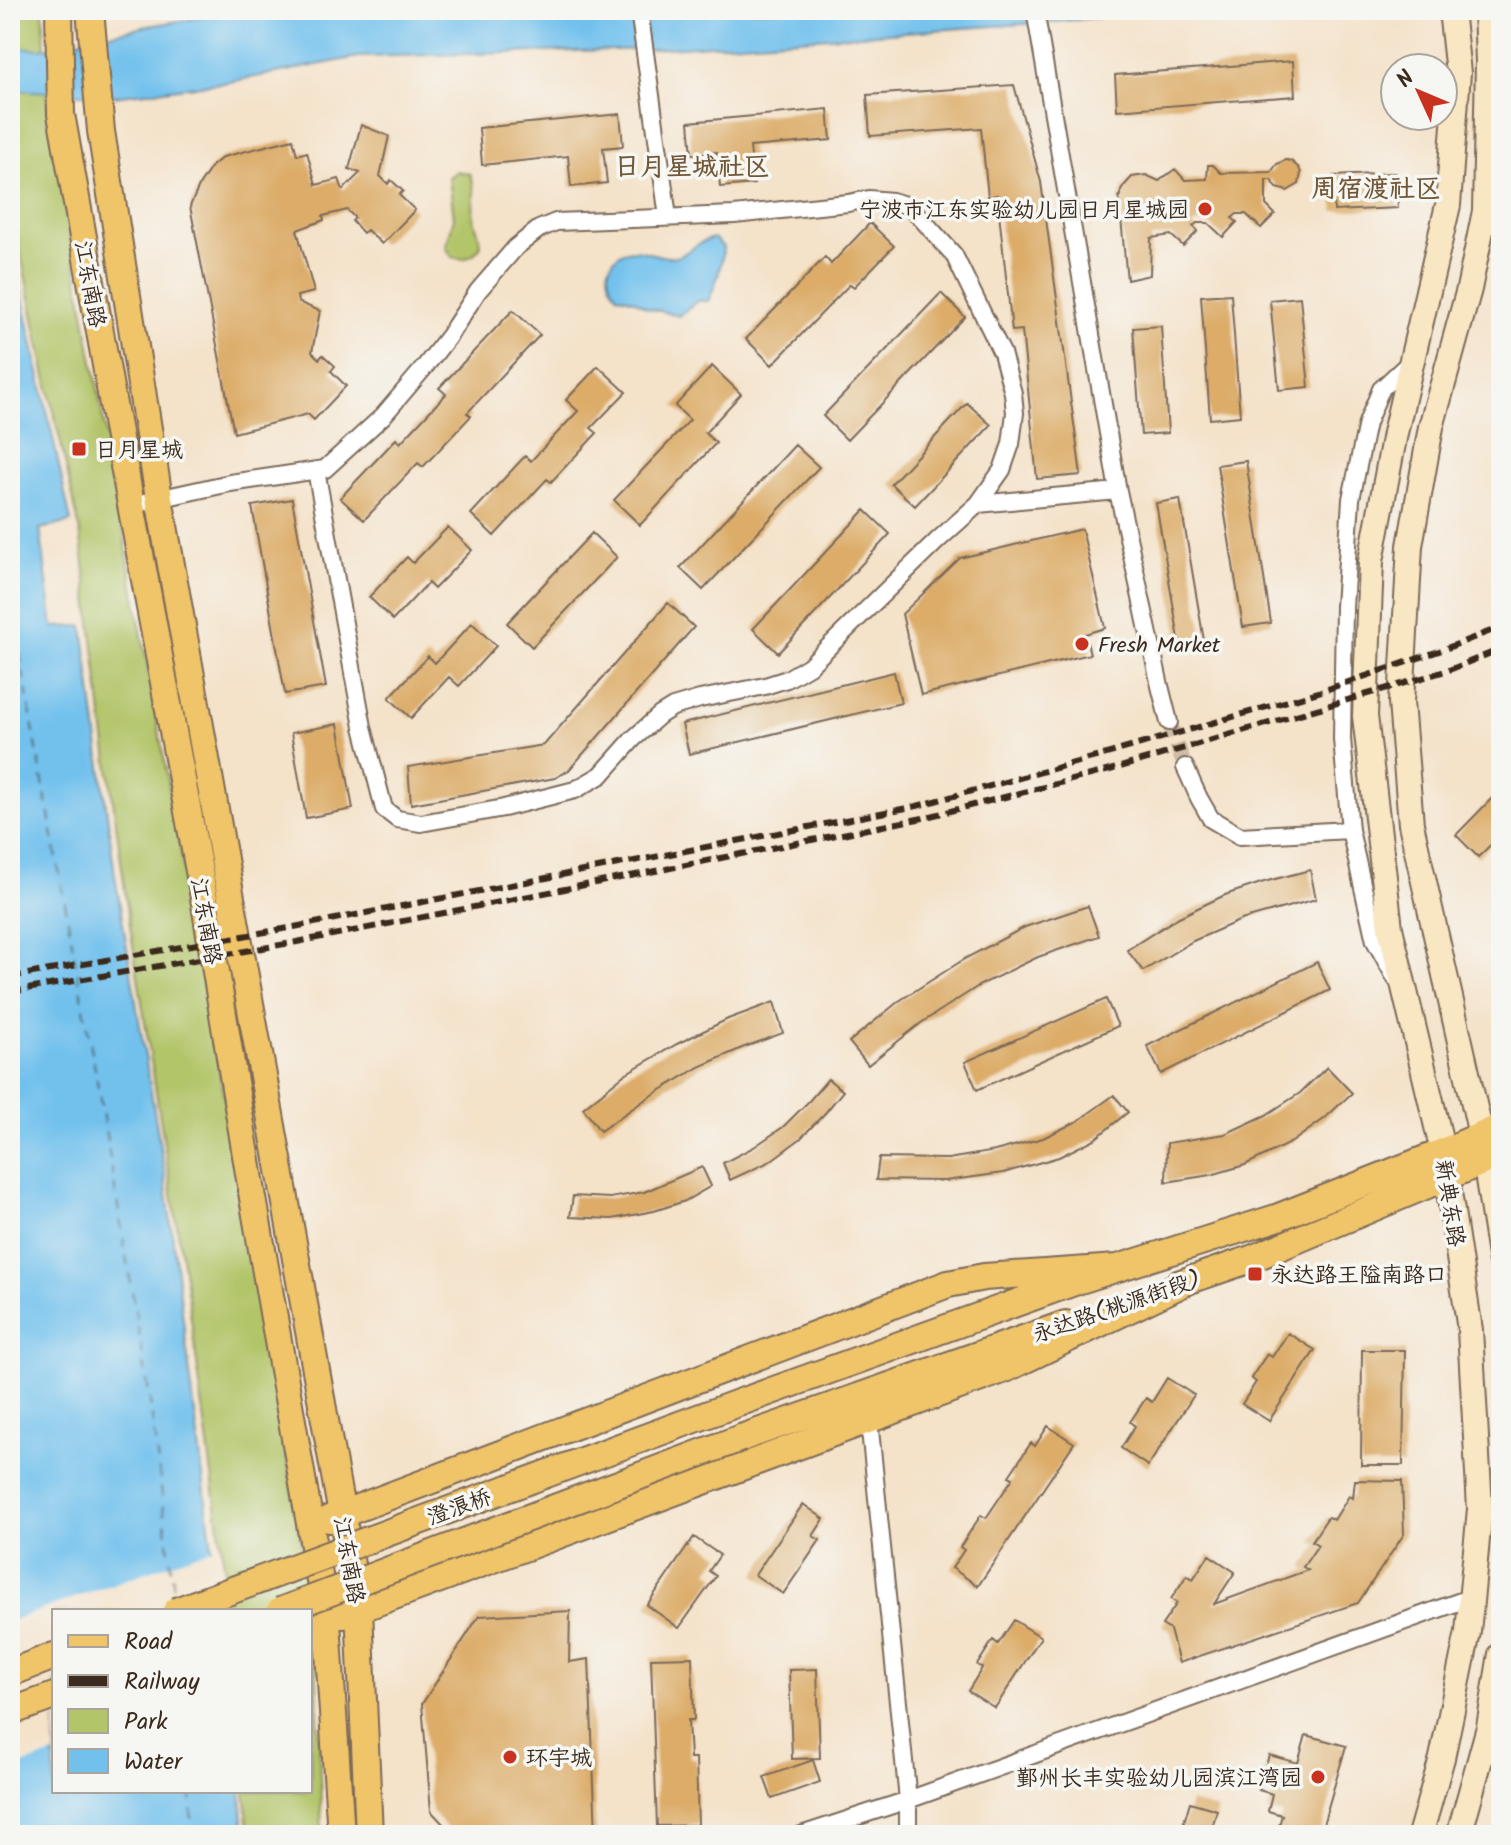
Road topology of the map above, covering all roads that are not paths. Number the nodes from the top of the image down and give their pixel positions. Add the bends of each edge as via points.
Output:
1 (59, 10) edge
2 (90, 10) edge
3 (639, 10) edge
4 (1035, 10) edge
5 (1451, 10) edge
6 (1486, 10) edge
7 (668, 217) junction
8 (1412, 359) junction
9 (316, 470) junction
10 (1118, 491) junction
11 (159, 498) junction
12 (978, 504) junction
13 (131, 505) junction
14 (1169, 722) tunnel mouth
15 (1185, 767) tunnel mouth
16 (1350, 830) junction
17 (1407, 1001) junction
18 (1492, 1144) edge
19 (1445, 1164) junction
20 (1501, 1262) edge
21 (1117, 1268) junction
22 (1194, 1278) junction
23 (741, 1402) joint
24 (869, 1420) junction
25 (741, 1438) joint
26 (342, 1514) junction
27 (311, 1526) junction
28 (1472, 1597) junction
29 (181, 1609) edge
30 (285, 1609) edge
31 (359, 1609) junction
32 (327, 1621) junction
33 (1501, 1654) edge
34 (52, 1657) edge
35 (10, 1673) edge
36 (52, 1697) edge
37 (10, 1712) edge
38 (908, 1800) junction
39 (341, 1835) edge
40 (369, 1835) edge
41 (801, 1835) edge
42 (908, 1835) edge
43 (1420, 1835) edge
44 (1459, 1835) edge

1 - 13 main road, 江东南路 via 61,114
2 - 11 main road, 江东南路 via 101,131
3 - 7 street
4 - 10 street
5 - 8 main road, 新典东路 via 1458,73 1448,205
6 - 18 main road, 新典东路 via 1485,211 1431,427 1410,546 1401,702 1411,824
7 - 9 street via 556,222 539,229 478,291 383,416 325,469
7 - 12 street via 869,199 911,207 954,255 1002,353 1013,393 1011,444 1002,470
8 - 16 street via 1381,389 1367,423 1351,499 1342,739
8 - 17 main road, 新典东路 via 1371,561 1365,716 1390,928
9 - 11 street
9 - 12 street via 380,796 384,809 397,819 421,823 575,790 601,775 633,739 673,707 798,673
10 - 12 street
10 - 14 street
11 - 13 street
11 - 26 main road, 江东南路
13 - 27 main road, 江东南路
15 - 16 street via 1211,819 1240,836
16 - 17 street via 1375,941
17 - 19 main road, 新典东路
18 - 19 main road, 永达路(桃源街段)
18 - 20 main road, 新典东路
19 - 21 main road, 永达路(桃源街段)
19 - 22 main road, 永达路(桃源街段) via 1251,1259
19 - 28 main road, 新典东路 via 1470,1330 1480,1509
21 - 23 main road, 永达路(桃源街段)
21 - 26 main road via 948,1284
22 - 24 main road via 1005,1369
22 - 25 main road, 永达路(桃源街段)
23 - 29 main road, 澄浪桥, bridge
24 - 31 main road
24 - 38 street
25 - 30 main road, 澄浪桥, bridge
26 - 27 main road
26 - 31 main road, 江东南路
27 - 32 main road, 江东南路
28 - 38 street
28 - 43 main road, 新典东路 via 1442,1758
31 - 32 main road
31 - 40 main road, 江东南路
32 - 39 main road, 江东南路
33 - 44 main road via 1489,1727
34 - 35 main road
36 - 37 main road
38 - 41 street
38 - 42 street

